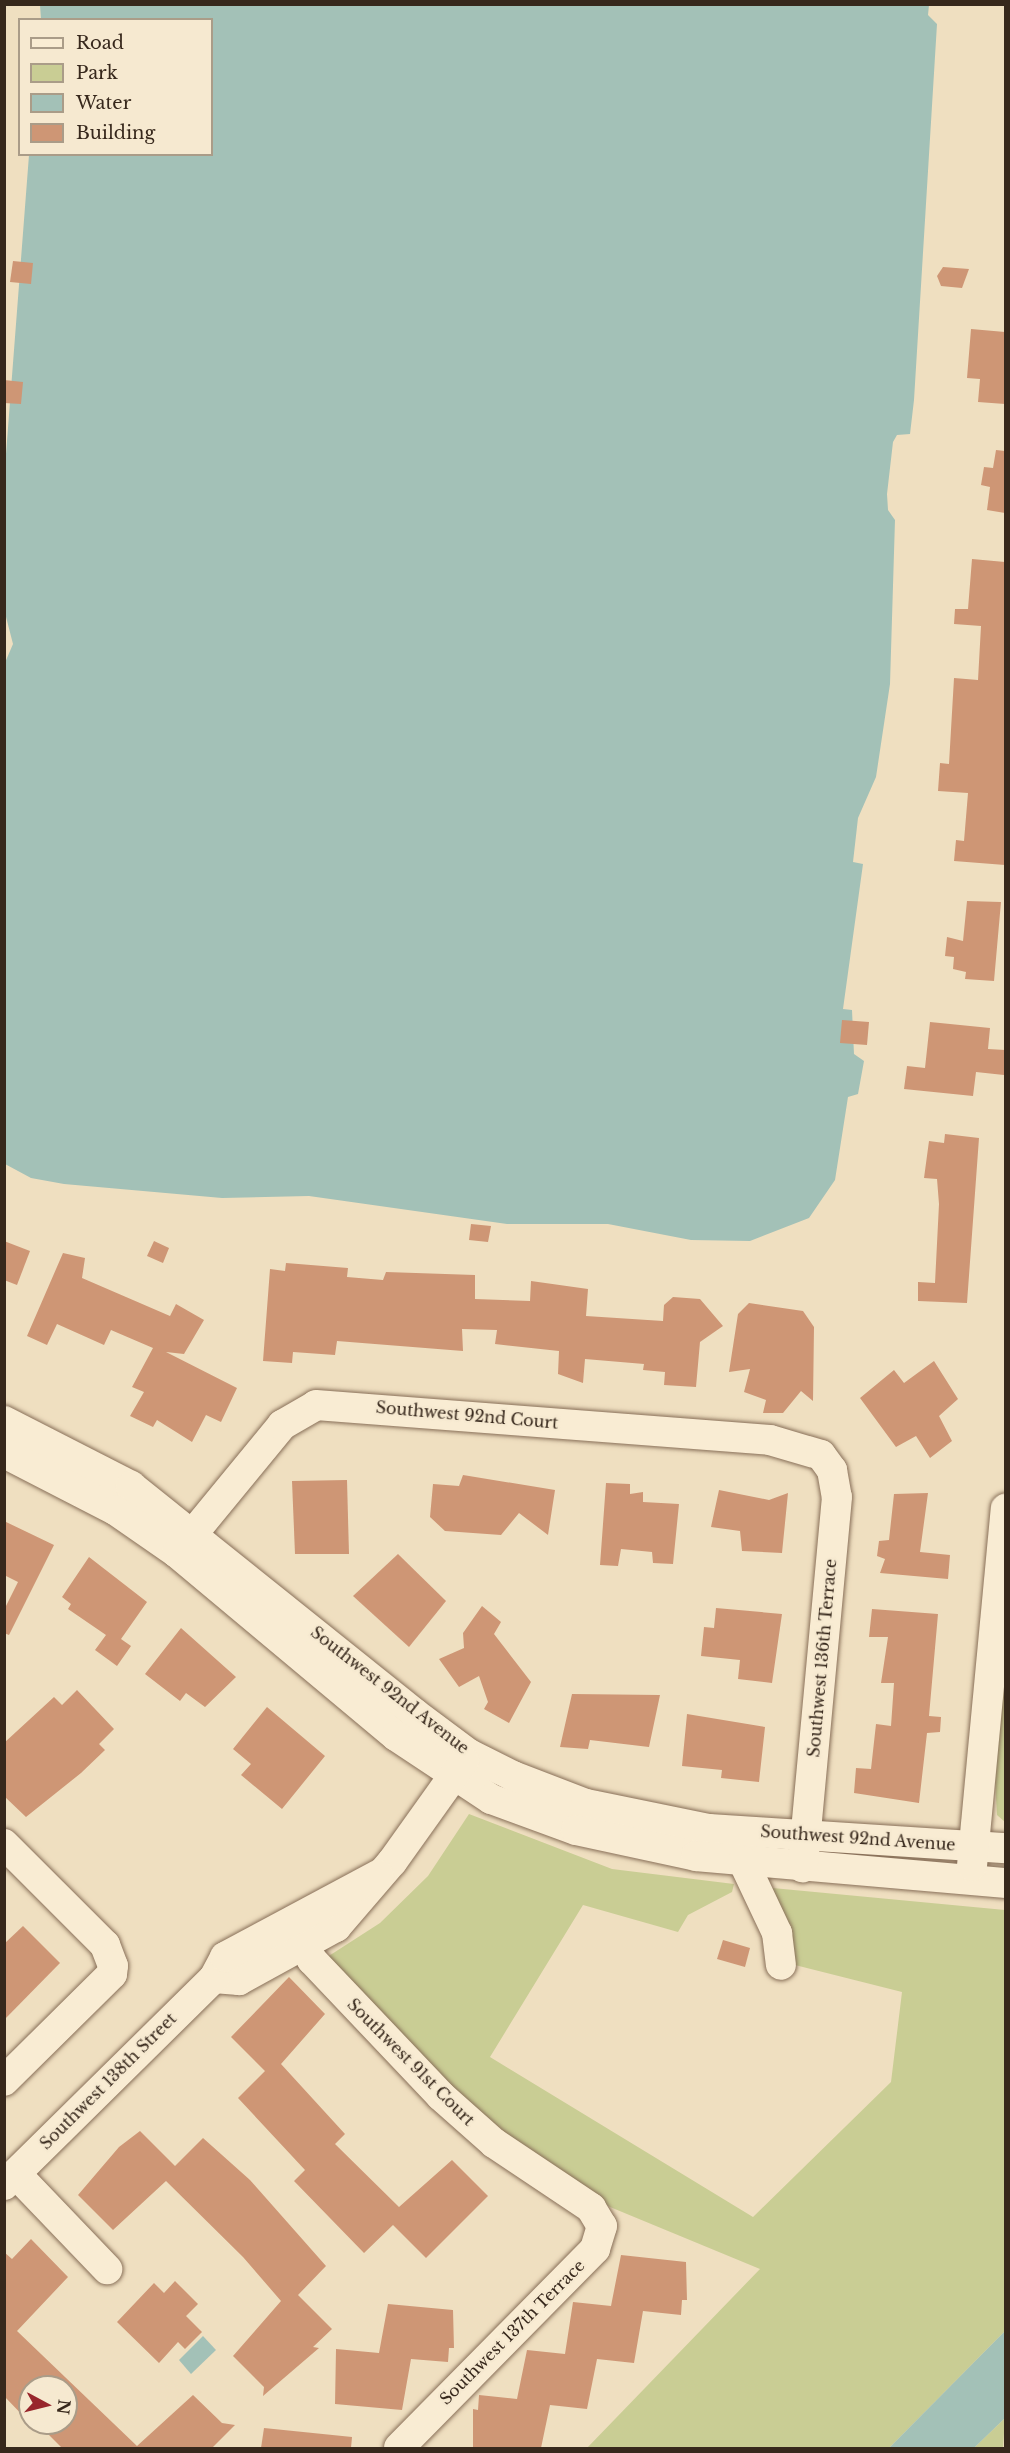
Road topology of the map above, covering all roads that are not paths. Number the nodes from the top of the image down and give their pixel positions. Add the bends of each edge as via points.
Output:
1 (4, 1421) edge
2 (4, 1453) edge
3 (821, 1455) joint
4 (1005, 1509) edge
5 (185, 1543) junction
6 (461, 1766) junction
7 (806, 1833) junction
8 (4, 1844) edge
9 (975, 1846) junction
10 (1005, 1848) edge
11 (743, 1861) junction
12 (803, 1866) junction
13 (970, 1881) junction
14 (1005, 1883) edge
15 (289, 1941) junction
16 (781, 1965) dead end
17 (4, 2081) edge
18 (10, 2180) edge
19 (591, 2208) joint
20 (107, 2269) dead end
21 (399, 2448) edge

1 - 5 street, Southwest 92nd Avenue via 131,1486
2 - 5 street, Southwest 92nd Avenue
3 - 5 street, Southwest 92nd Court via 770,1440 324,1404 282,1425
3 - 7 street, Southwest 136th Terrace via 832,1470 837,1497
4 - 9 street
5 - 6 street, Southwest 92nd Avenue
6 - 7 street, Southwest 92nd Avenue via 633,1816 709,1829
6 - 11 street, Southwest 92nd Avenue via 491,1799 576,1830
6 - 15 street, Southwest 138th Street via 336,1927
7 - 9 street, Southwest 92nd Avenue
7 - 12 street, Southwest 136th Terrace
8 - 17 street via 105,1945 113,1966 112,1974
9 - 10 street, Southwest 92nd Avenue
9 - 13 street
11 - 12 street, Southwest 92nd Avenue
11 - 16 street via 777,1933
12 - 13 street, Southwest 92nd Avenue
13 - 14 street, Southwest 92nd Avenue
15 - 18 street, Southwest 138th Street via 239,1980 214,1978
15 - 19 street, Southwest 91st Court via 468,2121
18 - 20 street
19 - 21 street, Southwest 137th Terrace via 602,2226 595,2249

